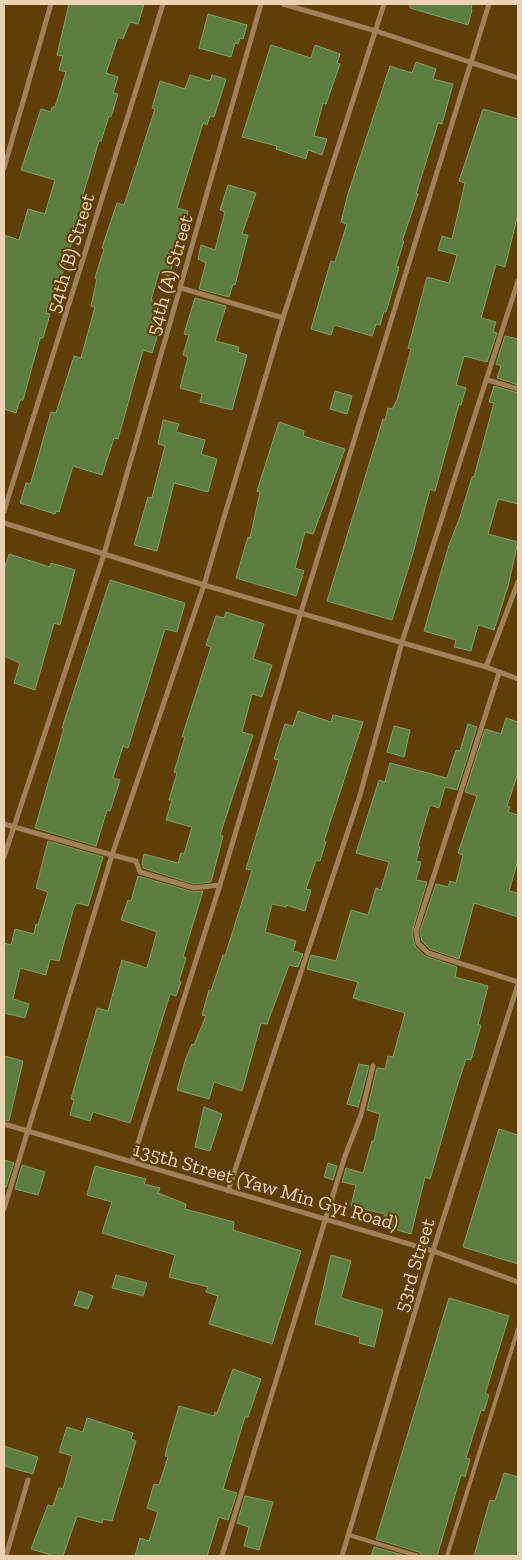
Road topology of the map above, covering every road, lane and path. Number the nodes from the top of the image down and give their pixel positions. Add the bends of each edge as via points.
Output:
1 (52, 4) edge
2 (163, 4) edge
3 (261, 4) edge
4 (283, 4) edge
5 (384, 4) edge
6 (489, 4) edge
7 (376, 31) junction
8 (472, 62) junction
9 (518, 78) edge
10 (4, 168) edge
11 (518, 281) edge
12 (181, 288) junction
13 (283, 318) junction
14 (488, 380) junction
15 (518, 389) edge
16 (4, 511) edge
17 (4, 523) edge
18 (104, 554) junction
19 (518, 582) edge
20 (204, 585) junction
21 (301, 612) junction
22 (402, 642) junction
23 (486, 667) junction
24 (499, 673) junction
25 (518, 679) edge
26 (4, 824) edge
27 (13, 828) junction
28 (112, 855) junction
29 (4, 857) edge
30 (220, 885) junction
31 (518, 983) edge
32 (373, 1066) dead end
33 (4, 1124) edge
34 (27, 1130) junction
35 (132, 1162) junction
36 (228, 1191) junction
37 (4, 1209) edge
38 (327, 1219) junction
39 (433, 1251) junction
40 (518, 1282) edge
41 (518, 1329) edge
42 (28, 1480) dead end
43 (349, 1535) junction
44 (6, 1556) edge
45 (222, 1556) edge
46 (342, 1556) edge
47 (418, 1556) edge
48 (447, 1556) edge

1 - 10 street
2 - 16 street, 54th (B) Street
3 - 12 street, 54th (A) Street
4 - 7 street
5 - 7 street
6 - 8 street
7 - 8 street
7 - 13 street
8 - 9 street
8 - 21 street
11 - 14 street
12 - 13 street
12 - 18 street, 54th (A) Street
13 - 20 street
14 - 15 street
14 - 22 street
17 - 18 street
18 - 20 street
18 - 27 street, 54th (A) Street
19 - 23 street
20 - 21 street
20 - 28 street
21 - 22 street
21 - 30 street
22 - 23 street
22 - 36 street via 360,795
23 - 24 street
24 - 25 street
24 - 31 street via 416,931 418,943 428,953
26 - 27 street
27 - 28 street
27 - 29 street, 54th (A) Street
28 - 30 street via 136,861 140,872 194,888
28 - 34 street
30 - 35 street
31 - 39 street, 53rd Street
32 - 38 street via 362,1115 344,1156
33 - 34 street, 135th Street (Yaw Min Gyi Road)
34 - 35 street, 135th Street (Yaw Min Gyi Road)
34 - 37 street
35 - 36 street, 135th Street (Yaw Min Gyi Road)
36 - 38 street, 135th Street (Yaw Min Gyi Road)
38 - 39 street, 135th Street (Yaw Min Gyi Road)
38 - 45 street
39 - 40 street, 135th Street (Yaw Min Gyi Road)
39 - 43 street, 53rd Street
41 - 48 lane
42 - 44 street
43 - 46 street, 53rd Street
43 - 47 lane

